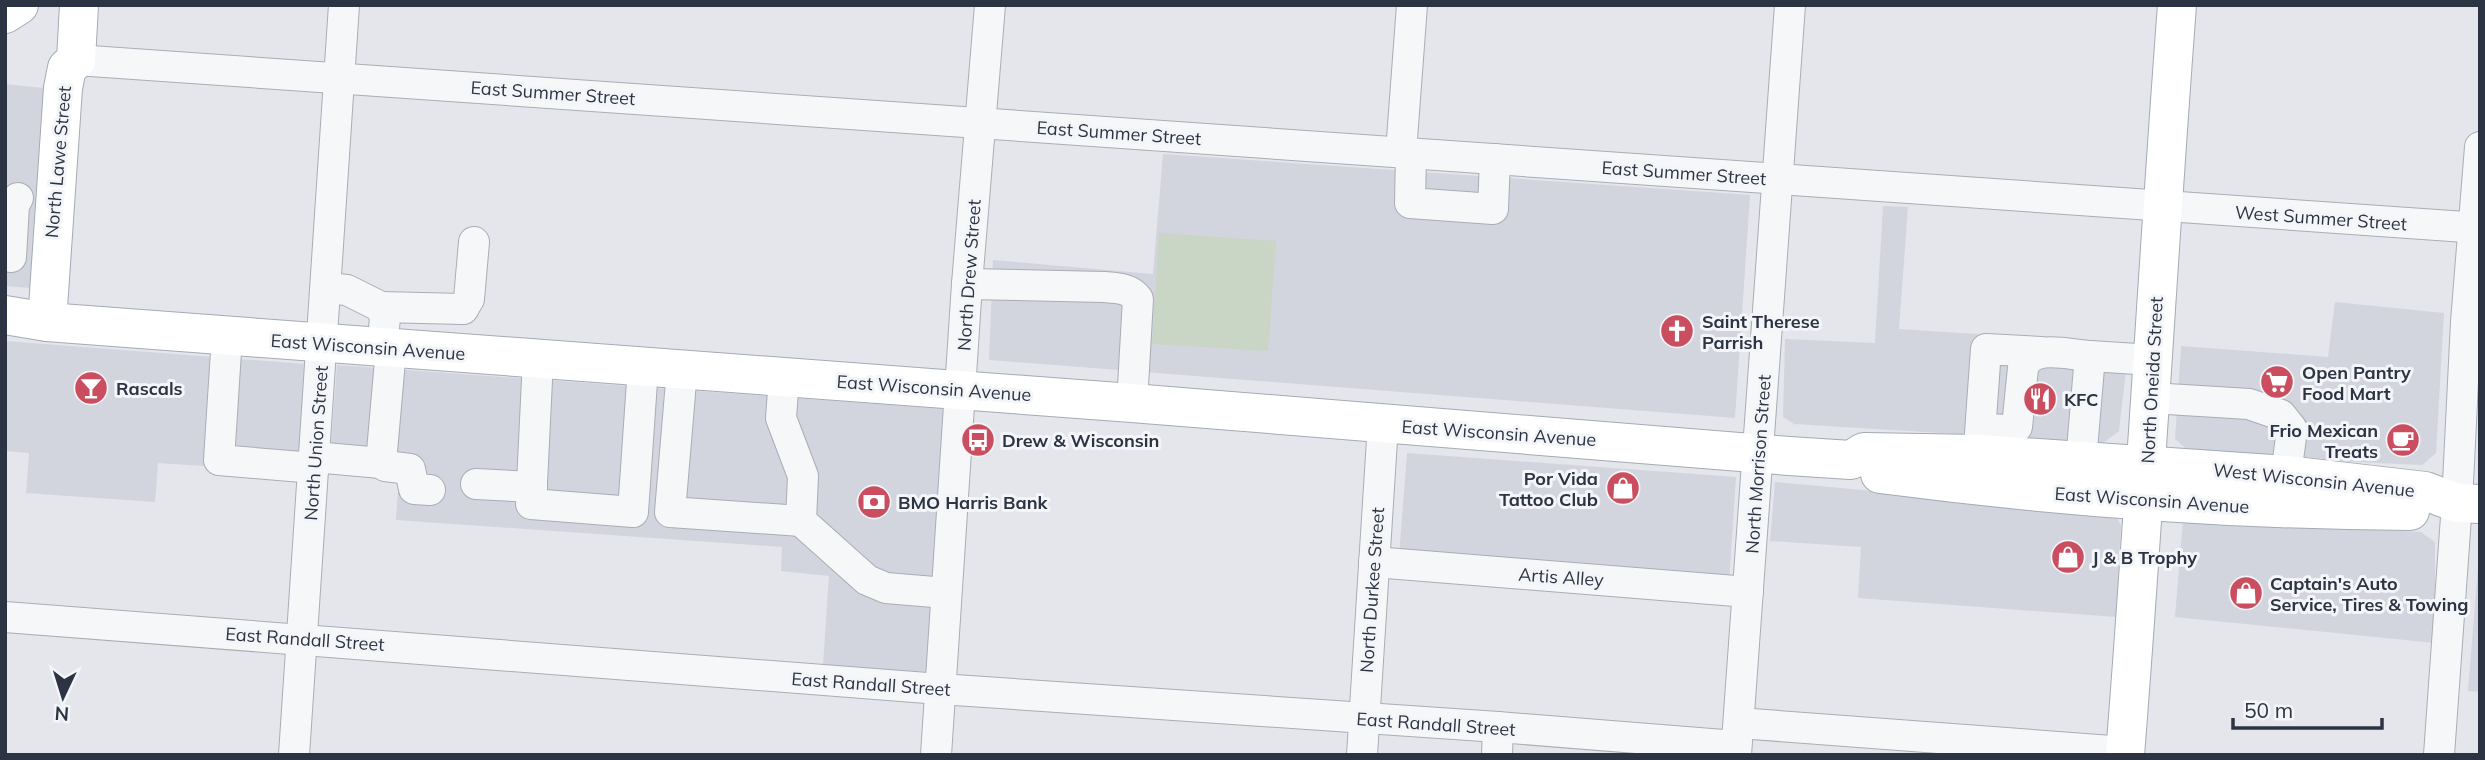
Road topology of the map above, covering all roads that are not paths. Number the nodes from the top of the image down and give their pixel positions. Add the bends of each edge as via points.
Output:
1 (19, 5) edge
2 (79, 5) edge
3 (344, 5) edge
4 (990, 5) edge
5 (1412, 5) edge
6 (1790, 5) edge
7 (2177, 5) edge
8 (5, 15) edge
9 (76, 60) junction
10 (339, 77) junction
11 (981, 124) junction
12 (2480, 147) edge
13 (1406, 152) junction
14 (1495, 159) junction
15 (1778, 180) junction
16 (26, 198) edge
17 (2161, 208) junction
18 (2477, 228) edge
19 (474, 242) dead end
20 (8, 257) edge
21 (51, 260) junction
22 (967, 284) junction
23 (326, 288) junction
24 (381, 307) junction
25 (463, 309) junction
26 (19, 319) edge
27 (227, 336) junction
28 (322, 344) junction
29 (387, 348) junction
30 (2041, 352) junction
31 (468, 354) junction
32 (2090, 356) junction
33 (538, 359) junction
34 (2153, 360) junction
35 (643, 367) junction
36 (682, 370) junction
37 (784, 377) junction
38 (960, 390) junction
39 (2151, 398) junction
40 (1132, 403) junction
41 (1383, 424) junction
42 (1759, 453) junction
43 (1979, 456) junction
44 (2081, 461) junction
45 (314, 462) junction
46 (381, 463) junction
47 (2286, 475) junction
48 (2146, 483) junction
49 (476, 484) dead end
50 (532, 487) junction
51 (430, 491) dead end
52 (2468, 504) edge
53 (801, 521) junction
54 (1374, 562) junction
55 (1748, 592) junction
56 (946, 593) junction
57 (5, 617) edge
58 (304, 639) junction
59 (940, 689) junction
60 (1364, 719) junction
61 (1497, 741) edge
62 (1737, 741) edge
63 (1561, 743) edge
64 (2125, 753) edge
65 (294, 755) edge
66 (936, 755) edge
67 (1362, 755) edge
68 (2439, 755) edge

1 - 8 main road
2 - 9 main road, North Lawe Street
3 - 10 street, North Union Street
4 - 11 street, North Drew Street
5 - 13 street
6 - 15 street, North Morrison Street
7 - 17 main road, North Oneida Street
9 - 10 street, East Summer Street
9 - 16 main road, North Lawe Street via 67,68
10 - 11 street, East Summer Street
10 - 23 street, North Union Street
11 - 13 street, East Summer Street
11 - 22 street, North Drew Street
12 - 18 street
13 - 14 street, East Summer Street
13 - 14 street via 1410,203 1493,209
14 - 15 street, East Summer Street
15 - 17 street, East Summer Street
15 - 42 street, North Morrison Street
16 - 20 street via 14,205
16 - 21 main road, North Lawe Street
17 - 18 street, West Summer Street
17 - 34 main road, North Oneida Street
18 - 52 street via 2466,322
19 - 25 street via 469,299
20 - 21 street
21 - 26 main road, North Lawe Street
22 - 38 street, North Drew Street
22 - 40 street via 1104,286 1134,294 1138,299
23 - 24 street via 347,290
23 - 28 street, North Union Street
24 - 25 street
24 - 29 street
25 - 31 street via 468,319
26 - 27 main road, East Wisconsin Avenue
27 - 28 main road, East Wisconsin Avenue
27 - 45 street via 219,460
28 - 29 main road, East Wisconsin Avenue
28 - 45 street, North Union Street
29 - 31 main road, East Wisconsin Avenue
29 - 46 street
30 - 32 street
30 - 43 street via 2026,359 2017,427 2007,430
30 - 43 street via 1986,349
31 - 33 main road, East Wisconsin Avenue
32 - 34 street
32 - 44 street
33 - 35 main road, East Wisconsin Avenue
33 - 50 street
34 - 39 main road, North Oneida Street
35 - 36 main road, East Wisconsin Avenue
35 - 50 street via 633,512 531,504
36 - 37 main road, East Wisconsin Avenue
36 - 53 street via 670,512
37 - 38 main road, East Wisconsin Avenue
37 - 53 street via 781,418 803,476
38 - 40 main road, East Wisconsin Avenue
38 - 56 street, North Drew Street
39 - 47 street via 2249,404 2281,415 2292,429
39 - 48 main road, North Oneida Street
40 - 41 main road, East Wisconsin Avenue
41 - 42 main road, East Wisconsin Avenue
41 - 54 street, North Durkee Street
42 - 43 main road, East Wisconsin Avenue via 1851,460 1864,452
42 - 55 street, North Morrison Street
43 - 44 main road, East Wisconsin Avenue
43 - 48 main road, East Wisconsin Avenue
44 - 48 main road, East Wisconsin Avenue
45 - 46 street
45 - 58 street, North Union Street
46 - 51 street via 410,470 414,489
47 - 48 main road, West Wisconsin Avenue
47 - 52 main road, West Wisconsin Avenue via 2426,491
48 - 52 main road, East Wisconsin Avenue via 2280,509 2424,511
48 - 64 main road, North Oneida Street
49 - 50 street
52 - 68 street
53 - 56 street via 867,580 886,589
54 - 55 street, Artis Alley
54 - 60 street, North Durkee Street
55 - 62 street, North Morrison Street
56 - 59 street, North Drew Street
57 - 58 street, East Randall Street
58 - 59 street, East Randall Street
58 - 65 street, North Union Street
59 - 60 street, East Randall Street
59 - 66 street, North Drew Street
60 - 61 street, East Randall Street
60 - 67 street, North Durkee Street
61 - 63 street, East Randall Street
62 - 63 street, East Randall Street
62 - 64 street, East Randall Street

